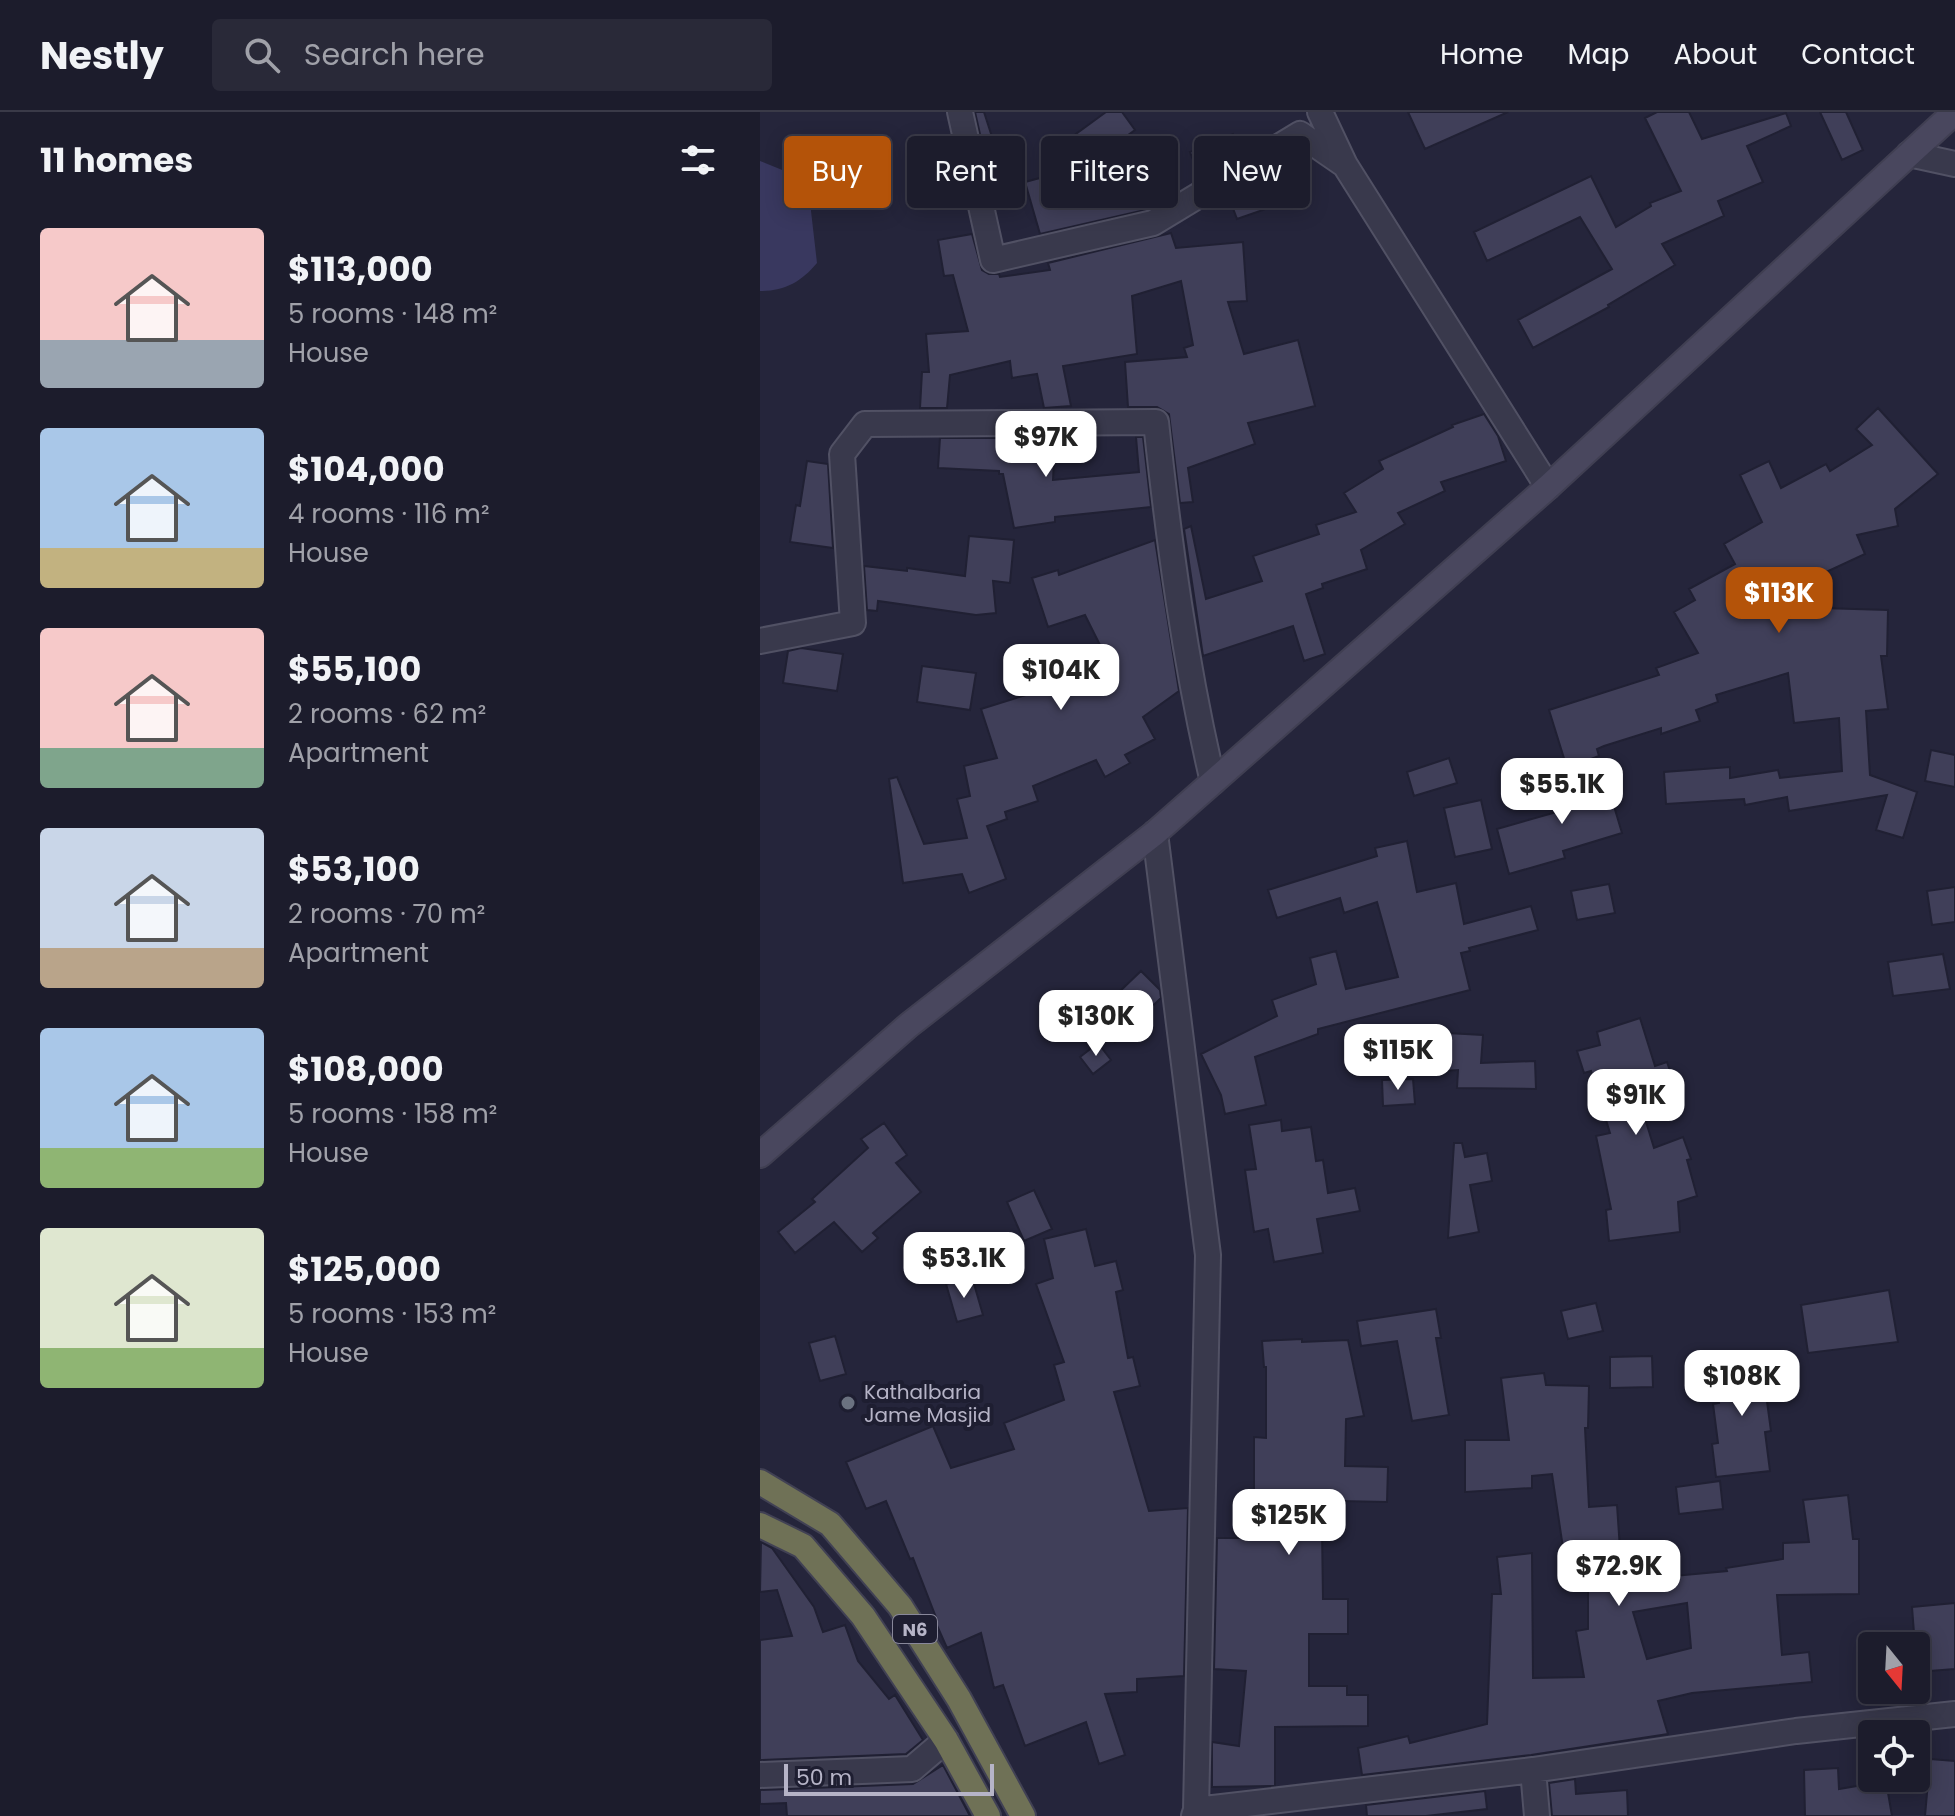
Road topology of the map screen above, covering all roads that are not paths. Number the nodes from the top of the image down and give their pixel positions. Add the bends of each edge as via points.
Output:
1 (960, 112) edge
2 (1320, 112) edge
3 (1955, 112) edge
4 (1909, 154) junction
5 (1955, 164) edge
6 (1345, 165) junction
7 (1548, 487) junction
8 (760, 641) edge
9 (1213, 782) junction
10 (1155, 833) junction
11 (760, 1155) edge
12 (760, 1482) edge
13 (760, 1525) edge
14 (1955, 1714) edge
15 (946, 1740) junction
16 (1533, 1770) junction
17 (760, 1775) edge
18 (1195, 1813) edge
19 (988, 1816) edge
20 (1023, 1816) edge
21 (1537, 1816) edge

1 - 6 street via 993,260 1153,223 1300,134
2 - 6 street
3 - 4 street
4 - 5 street
4 - 7 street
6 - 7 street
7 - 9 street
8 - 9 street via 853,623 842,454 865,424 1156,422 1172,565
9 - 10 street
10 - 11 street via 909,1025
10 - 18 street via 1208,1255
12 - 20 highway, N6 via 830,1524 900,1606
13 - 15 highway, N6 via 803,1546 863,1616
14 - 16 street via 1796,1731
15 - 17 street via 912,1769
15 - 19 highway, N6
16 - 18 street
16 - 21 street

